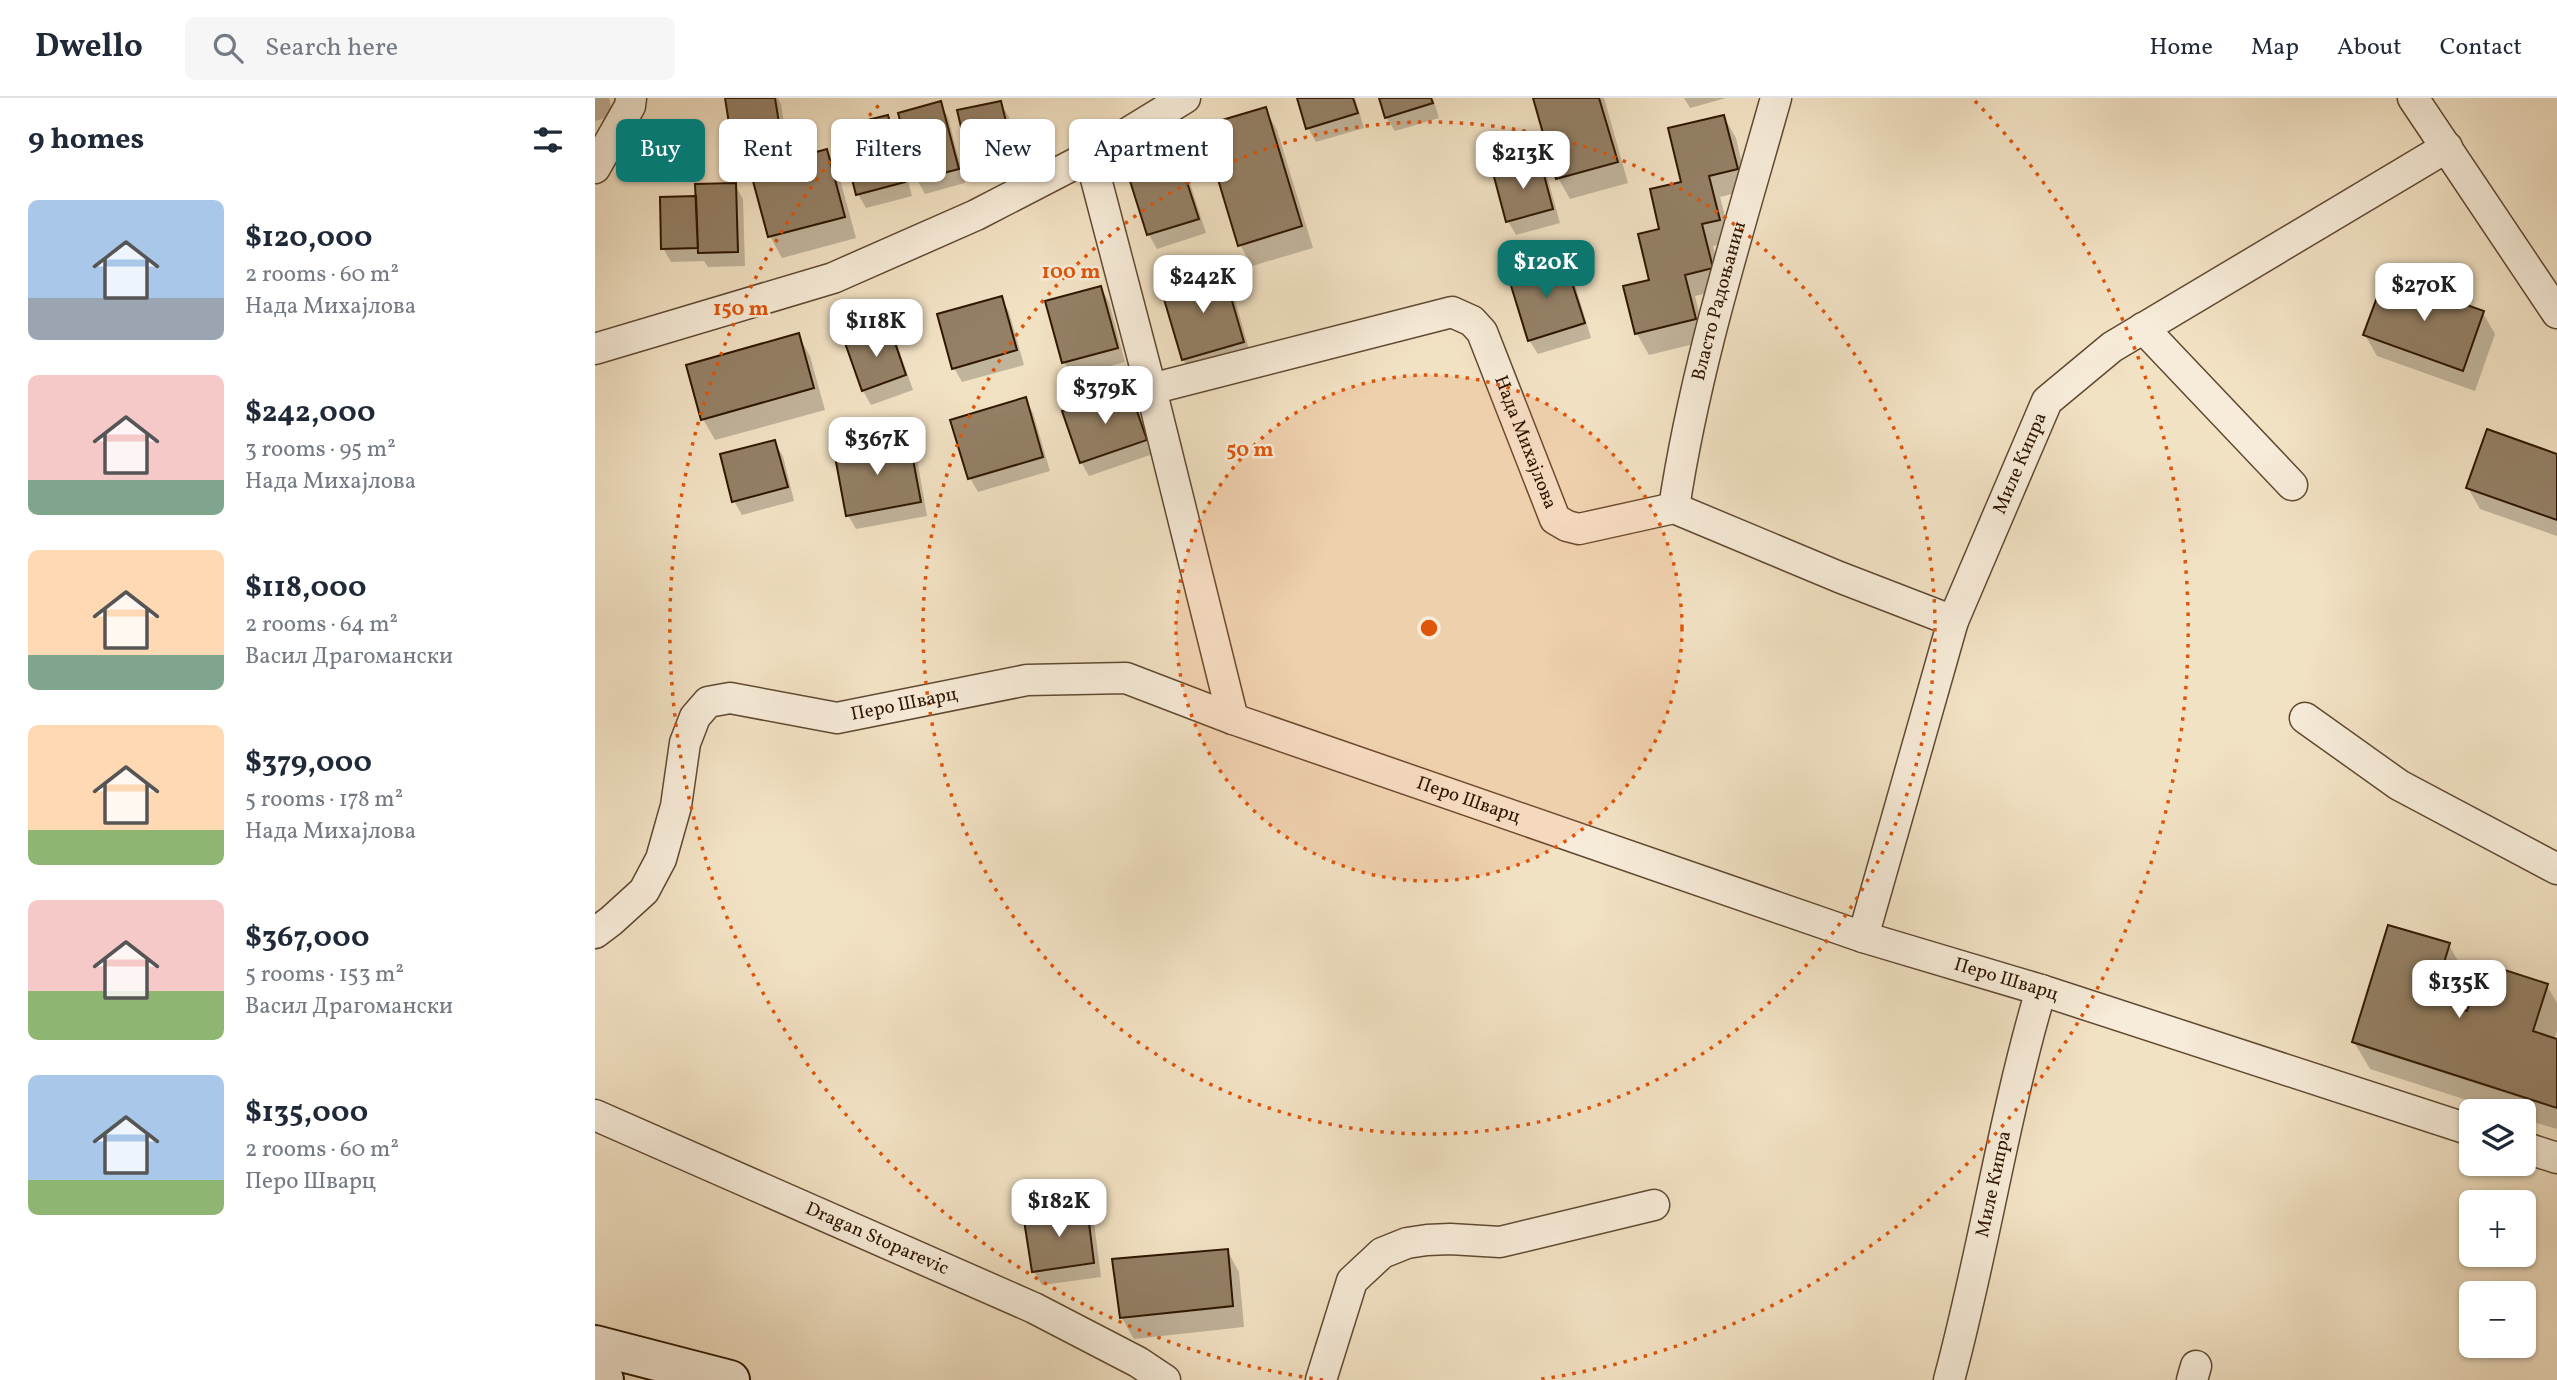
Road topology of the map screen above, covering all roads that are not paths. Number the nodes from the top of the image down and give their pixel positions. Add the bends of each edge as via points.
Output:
1 (631, 98) edge
2 (1185, 98) edge
3 (1776, 98) edge
4 (2413, 98) edge
5 (1151, 119) edge
6 (2447, 147) junction
7 (1069, 167) edge
8 (595, 168) edge
9 (1097, 182) edge
10 (2557, 313) edge
11 (2143, 328) junction
12 (595, 349) edge
13 (1151, 389) junction
14 (2292, 485) dead end
15 (1674, 508) junction
16 (1953, 621) junction
17 (2305, 718) dead end
18 (1233, 719) junction
19 (2557, 869) edge
20 (595, 933) edge
21 (1863, 937) junction
22 (2041, 990) junction
23 (595, 1115) edge
24 (2459, 1126) edge
25 (2536, 1151) edge
26 (2557, 1158) edge
27 (1654, 1205) dead end
28 (595, 1345) edge
29 (595, 1378) edge
30 (1159, 1378) edge
31 (604, 1380) edge
32 (730, 1380) edge
33 (1321, 1380) edge
34 (1949, 1380) edge

1 - 8 street
2 - 5 street
3 - 15 street, Власто Радоњанин via 1697,387
4 - 6 street
6 - 10 street
6 - 11 street, Миле Кипра
7 - 12 street via 976,215 833,278
9 - 13 street
11 - 14 street
11 - 16 street, Миле Кипра via 2112,347 2047,401
13 - 15 street, Нада Михајлова via 1452,312 1472,321 1482,332 1555,519 1579,529
13 - 18 street
15 - 16 street
16 - 21 street, Миле Кипра
17 - 19 street via 2399,785
18 - 20 street, Перо Шварц via 1126,678 1027,680 837,718 730,698 708,702 695,717 685,743 676,806 661,859 644,891
18 - 21 street, Перо Шварц
21 - 22 street, Перо Шварц
22 - 24 street, Перо Шварц
22 - 34 street, Миле Кипра
23 - 30 street, Dragan Stoparevic via 1034,1308 1138,1362
25 - 26 street
27 - 33 street via 1500,1242 1427,1240 1382,1253 1352,1281
28 - 32 street
29 - 31 street

